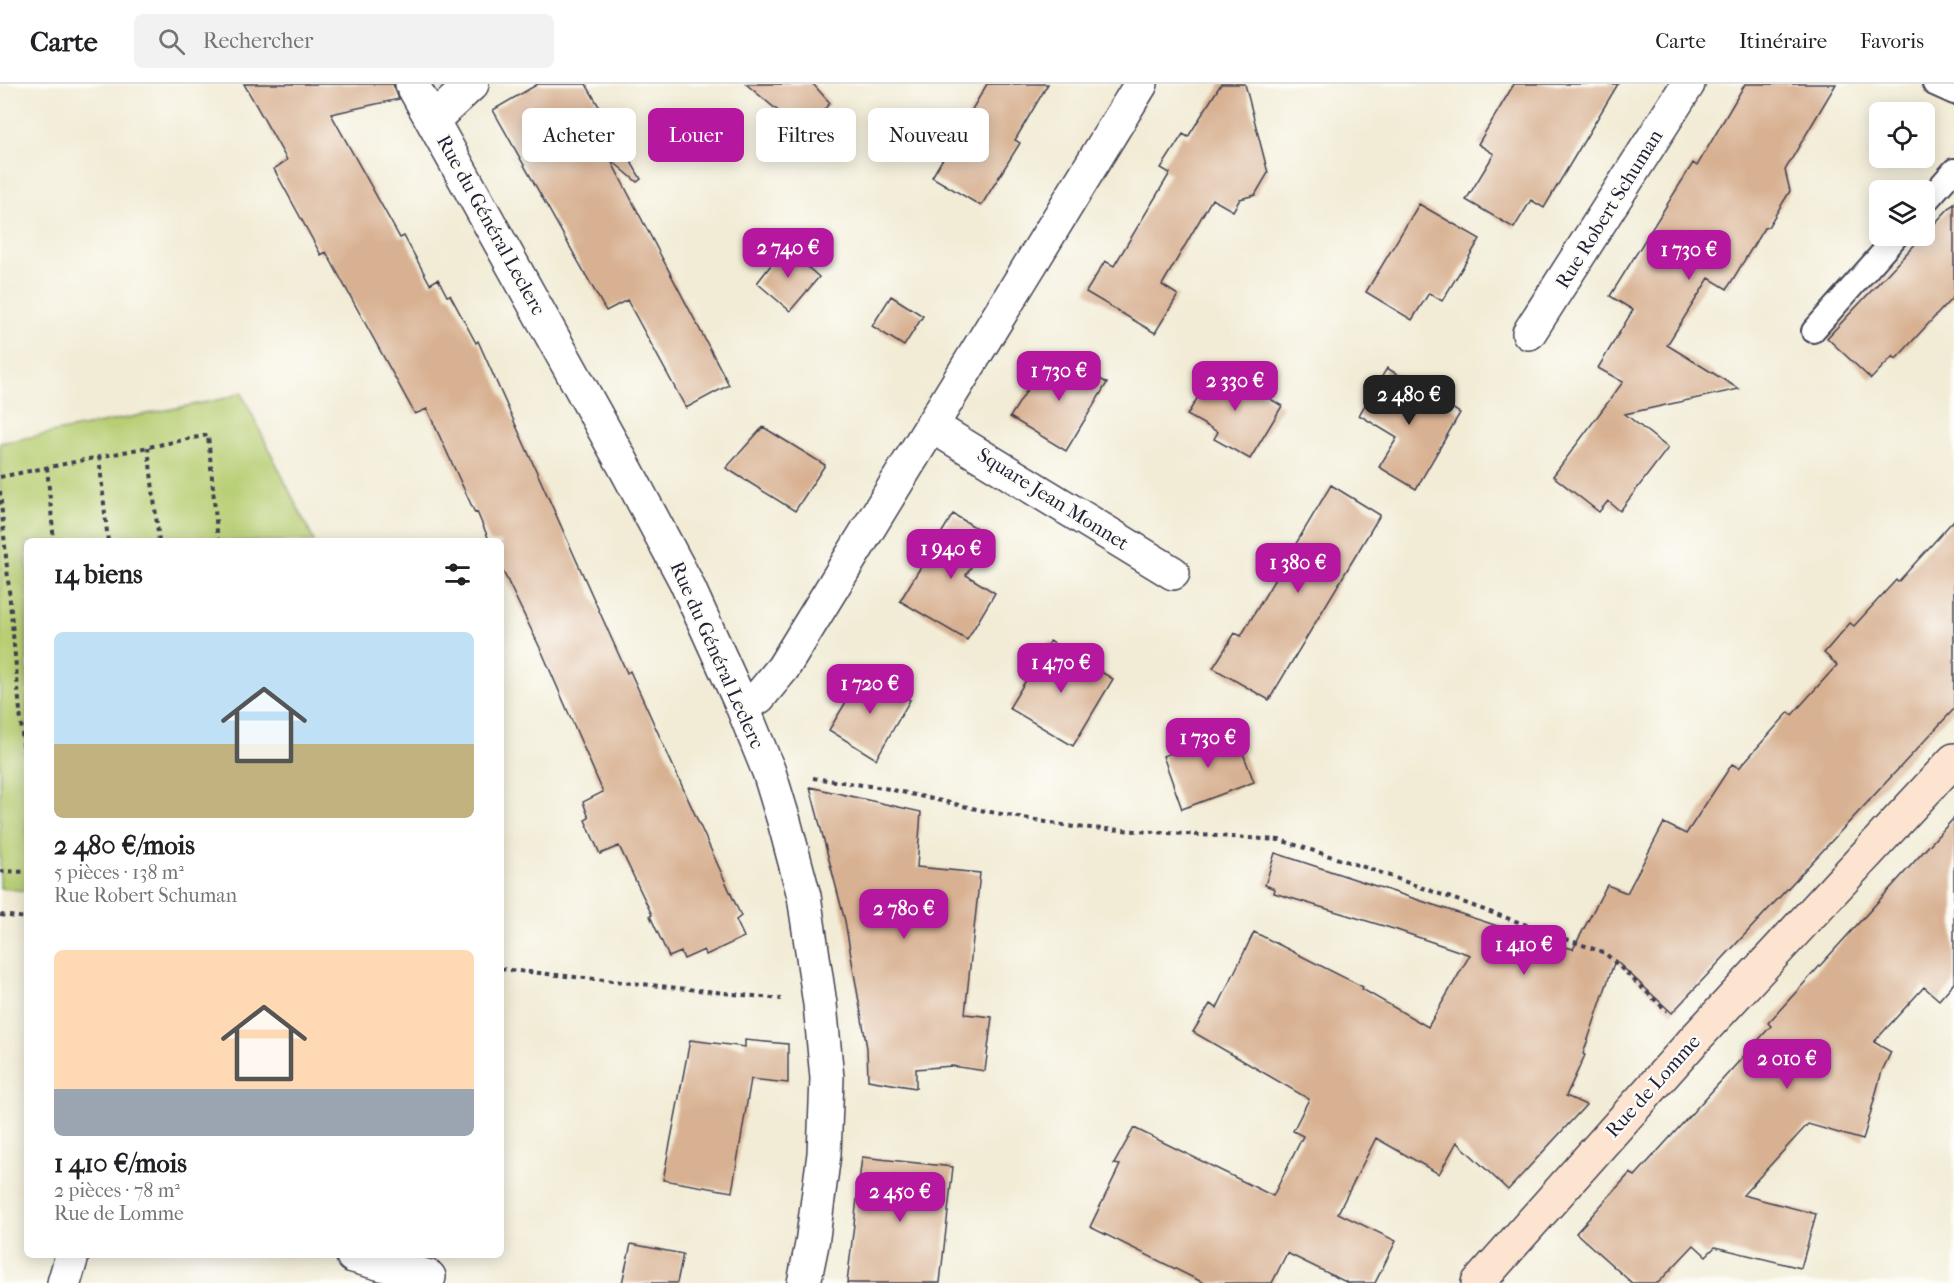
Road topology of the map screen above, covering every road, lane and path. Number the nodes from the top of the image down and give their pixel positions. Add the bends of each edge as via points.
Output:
1 (412, 84) edge
2 (472, 84) edge
3 (1141, 84) edge
4 (1688, 84) edge
5 (1934, 84) edge
6 (1954, 93) edge
7 (433, 120) junction
8 (1954, 170) edge
9 (1935, 192) edge
10 (1887, 246) edge
11 (1813, 331) dead end
12 (1529, 333) dead end
13 (932, 426) junction
14 (148, 447) junction
15 (99, 456) junction
16 (47, 467) junction
17 (0, 477) edge
18 (0, 491) edge
19 (54, 538) edge
20 (108, 538) edge
21 (159, 538) edge
22 (218, 538) edge
23 (1173, 573) dead end
24 (743, 708) junction
25 (24, 755) edge
26 (1954, 760) edge
27 (769, 772) junction
28 (0, 871) edge
29 (24, 872) edge
30 (0, 915) edge
31 (24, 918) edge
32 (504, 969) edge
33 (820, 1004) junction
34 (1695, 1039) junction
35 (71, 1258) edge
36 (367, 1259) edge
37 (429, 1277) dead end
38 (64, 1283) edge
39 (804, 1283) edge
40 (1478, 1283) edge

1 - 7 street, Rue du Général Leclerc
2 - 7 street
3 - 13 street
4 - 12 street, Rue Robert Schuman
5 - 6 lane
7 - 24 street, Rue du Général Leclerc via 674,559
8 - 9 lane
10 - 11 lane
13 - 23 street, Square Jean Monnet
13 - 24 street via 783,668 759,697
14 - 15 path
14 - 21 path
14 - 22 path via 208,435
15 - 16 path
15 - 20 path
16 - 17 path
16 - 19 path
18 - 25 path
24 - 27 street, Rue du Général Leclerc
26 - 34 main road, Rue de Lomme
27 - 33 street, Rue du Général Leclerc via 804,896
27 - 34 path via 884,788 1074,827 1280,840 1605,953
28 - 29 path
30 - 31 path
32 - 33 path
33 - 39 street, Rue du Général Leclerc via 827,1078 824,1154
34 - 40 main road, Rue de Lomme
35 - 38 street
36 - 37 street

